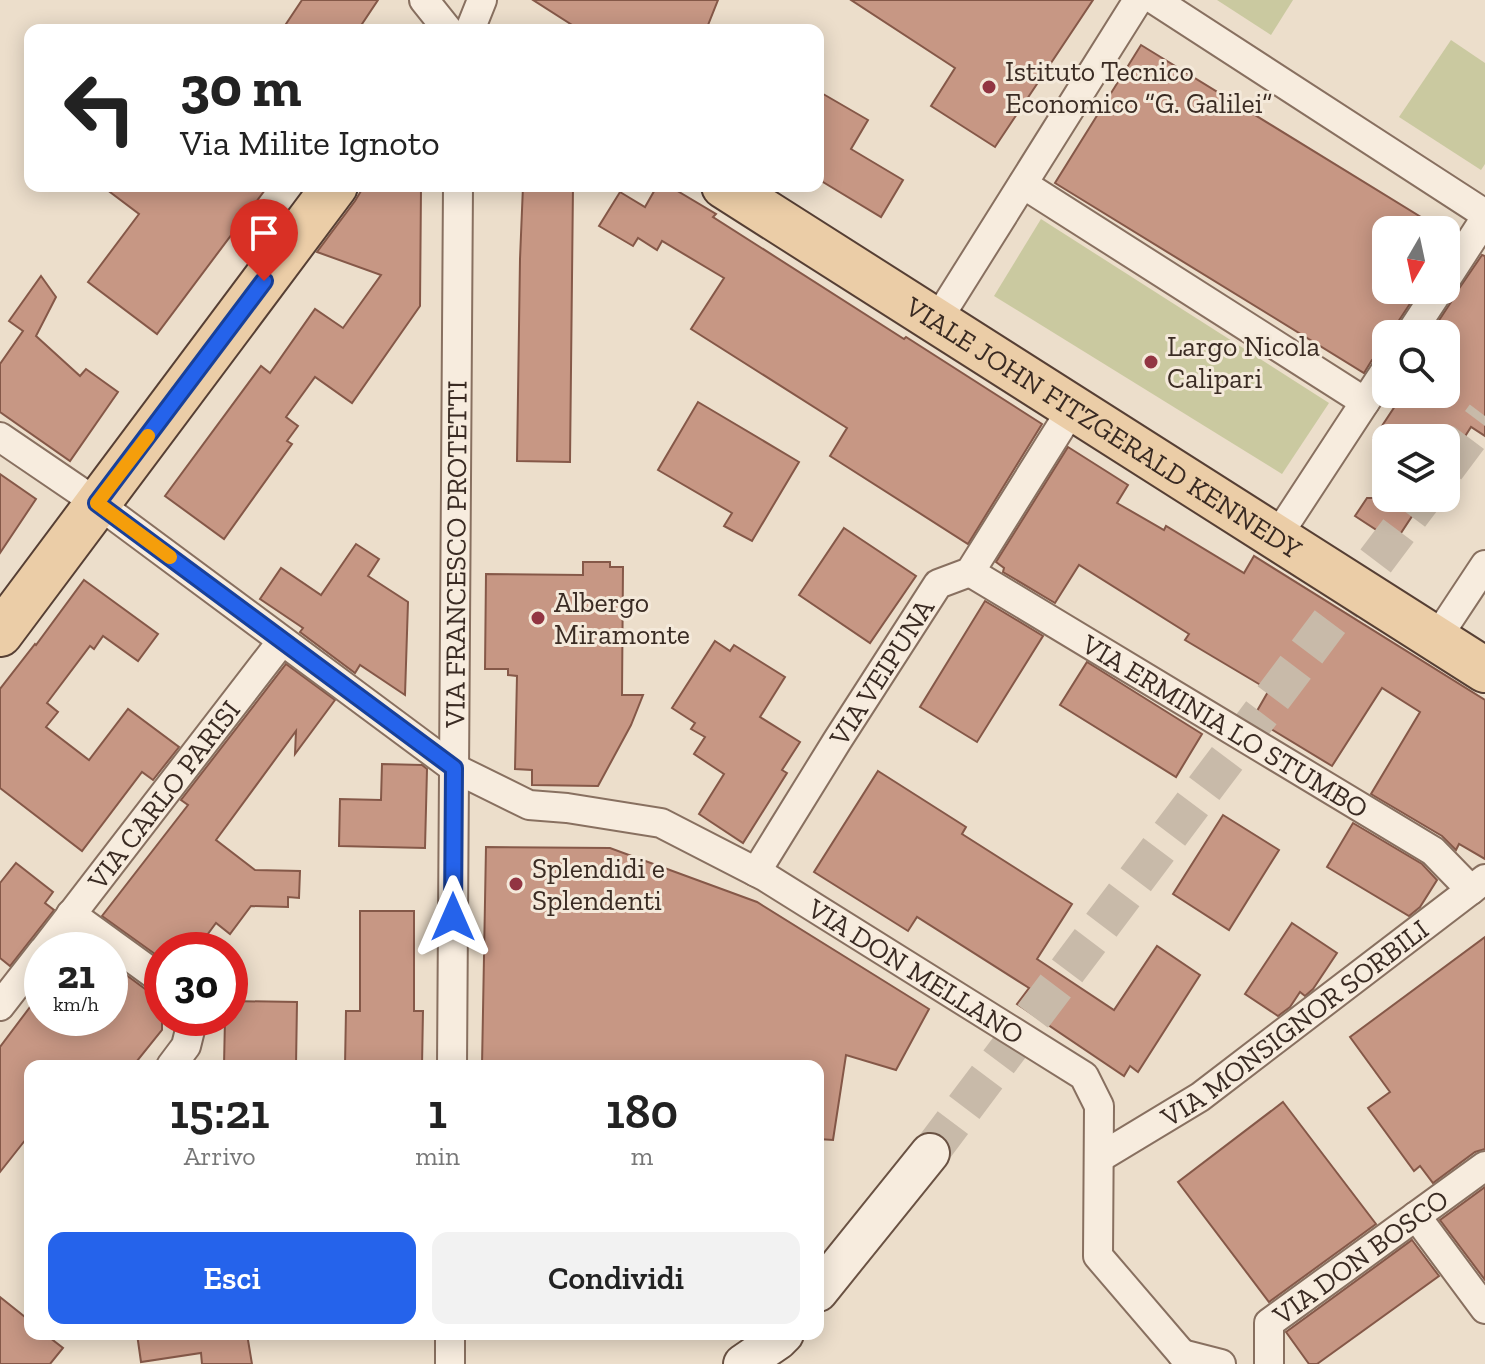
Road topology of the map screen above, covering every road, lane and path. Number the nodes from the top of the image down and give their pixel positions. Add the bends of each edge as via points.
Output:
1 (424, 0) edge
2 (482, 0) edge
3 (1138, 0) edge
4 (1155, 0) edge
5 (443, 24) edge
6 (472, 24) edge
7 (1023, 184) junction
8 (330, 192) edge
9 (458, 192) edge
10 (733, 192) edge
11 (1485, 217) edge
12 (1460, 257) edge
13 (936, 322) junction
14 (1372, 391) edge
15 (1365, 402) junction
16 (1072, 409) junction
17 (0, 437) edge
18 (97, 503) junction
19 (1276, 538) junction
20 (1485, 565) edge
21 (970, 572) junction
22 (0, 634) edge
23 (1436, 639) junction
24 (282, 641) junction
25 (1485, 670) edge
26 (454, 768) junction
27 (756, 872) junction
28 (1478, 884) edge
29 (71, 914) junction
30 (57, 932) edge
31 (144, 967) edge
32 (24, 975) edge
33 (0, 1006) edge
34 (188, 1036) edge
35 (176, 1060) edge
36 (452, 1060) edge
37 (930, 1153) tunnel mouth
38 (1099, 1158) junction
39 (1485, 1166) edge
40 (1416, 1216) junction
41 (824, 1285) edge
42 (1485, 1309) edge
43 (450, 1340) edge
44 (778, 1340) edge
45 (1187, 1359) edge
46 (450, 1364) edge
47 (743, 1364) edge
48 (1221, 1364) edge
49 (1269, 1364) edge

1 - 5 street
2 - 6 street
3 - 7 street
4 - 11 street
7 - 13 street
7 - 15 street
8 - 18 main road
9 - 26 street, VIA FRANCESCO PROTETTI
10 - 13 main road, VIALE JOHN FITZGERALD KENNEDY
11 - 12 street
13 - 16 main road, VIALE JOHN FITZGERALD KENNEDY
14 - 15 street
15 - 19 street
16 - 19 main road, VIALE JOHN FITZGERALD KENNEDY
16 - 21 street
17 - 18 street, VIA DON MELLANO
18 - 22 main road
18 - 24 street, VIA DON MELLANO
19 - 23 main road, VIALE JOHN FITZGERALD KENNEDY
20 - 23 street
21 - 27 street, VIA VEIPUNA via 938,584
21 - 28 street, VIA ERMINIA LO STUMBO via 1433,851
23 - 25 main road, VIALE JOHN FITZGERALD KENNEDY
24 - 26 street, VIA DON MELLANO
24 - 29 street, VIA CARLO PARISI
26 - 27 street, VIA DON MELLANO via 529,805 661,823
26 - 36 street, VIA FRANCESCO PROTETTI
27 - 38 street, VIA DON MELLANO via 1084,1076 1099,1106
28 - 38 street, VIA MONSIGNOR SORBILI via 1200,1097
29 - 30 street, VIA CARLO PARISI
29 - 31 street
32 - 33 street, VIA CARLO PARISI
34 - 35 street
37 - 41 main road
38 - 45 street, VIA DON MELLANO via 1098,1256
39 - 40 street, VIA DON BOSCO
40 - 42 street
40 - 49 street, VIA DON BOSCO via 1269,1323
43 - 46 street
44 - 47 main road
45 - 48 street

